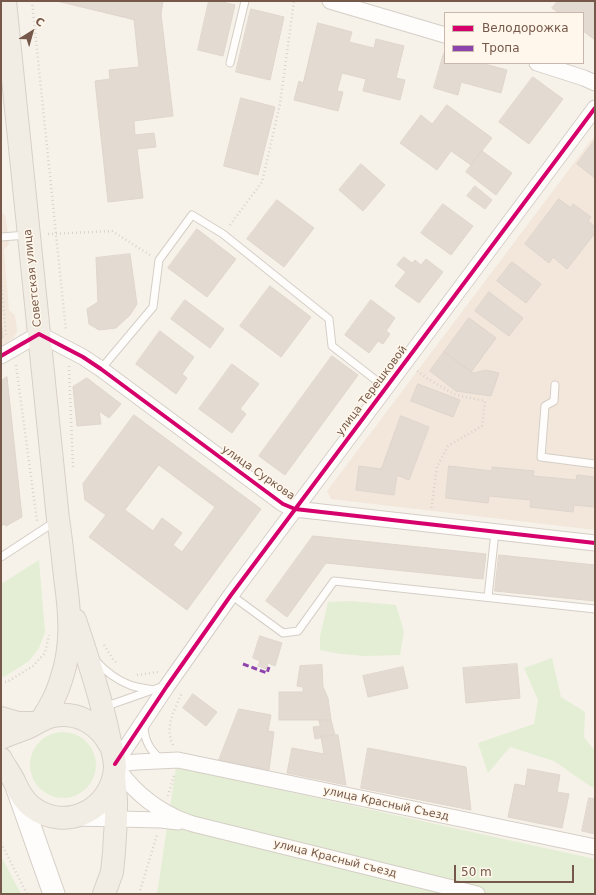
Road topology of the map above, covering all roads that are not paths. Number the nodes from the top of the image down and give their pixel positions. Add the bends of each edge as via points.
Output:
1 (5, 1) edge
2 (245, 1) edge
3 (330, 1) edge
4 (444, 36) edge
5 (230, 63) dead end
6 (540, 64) edge
7 (595, 83) edge
8 (595, 110) edge
9 (29, 234) junction
10 (1, 237) edge
11 (39, 334) junction
12 (7, 352) edge
13 (101, 369) junction
14 (556, 384) dead end
15 (386, 388) junction
16 (595, 464) edge
17 (294, 509) junction
18 (58, 519) junction
19 (494, 532) junction
20 (595, 543) edge
21 (1, 557) edge
22 (231, 595) junction
23 (488, 597) junction
24 (68, 602) junction
25 (595, 609) edge
26 (93, 644) junction
27 (160, 688) junction
28 (91, 711) junction
29 (146, 717) junction
30 (1, 718) edge
31 (35, 723) junction
32 (1, 738) edge
33 (1, 759) edge
34 (163, 760) junction
35 (113, 763) junction
36 (16, 786) junction
37 (69, 817) junction
38 (116, 819) junction
39 (193, 824) junction
40 (595, 847) edge
41 (112, 872) junction
42 (54, 894) edge
43 (104, 894) edge
44 (111, 894) edge
45 (477, 894) edge

1 - 9 main road, Советская улица
2 - 5 lane
3 - 4 street
6 - 7 street
8 - 15 street, улица Терешковой
9 - 10 lane
9 - 11 main road, Советская улица
11 - 12 street
11 - 13 street, улица Суркова
11 - 18 main road, Советская улица
13 - 15 lane via 153,307 159,260 192,215 223,234 329,319 332,346
13 - 17 street, улица Суркова via 283,504
14 - 16 lane via 554,401 545,406 541,456
15 - 17 street, улица Терешковой
17 - 19 street, улица Суркова
17 - 22 street, улица Терешковой
18 - 21 lane
18 - 24 main road, Советская улица
19 - 20 street, улица Суркова
19 - 23 lane
22 - 23 lane via 283,633 298,631 334,580
22 - 27 street, улица Терешковой
23 - 25 lane
24 - 26 main road
24 - 31 main road via 70,626 67,661 62,680
26 - 27 lane via 97,663 109,674 131,685
26 - 28 main road
27 - 28 lane
27 - 29 street, улица Терешковой
28 - 31 main road via 54,716
28 - 35 main road
29 - 34 lane via 146,740 155,755
29 - 35 street, улица Терешковой
30 - 31 main road via 18,723
31 - 32 main road
31 - 36 main road via 21,737 15,748 12,771
33 - 36 main road
34 - 35 street, улица Красный Съезд
34 - 40 street, улица Красный Съезд via 178,760
35 - 37 main road via 108,792 98,804 84,813
35 - 38 main road
35 - 39 street via 131,785 152,803 175,818
36 - 37 main road via 25,800 40,812 59,818
36 - 42 street
37 - 38 street
38 - 39 street
38 - 41 main road
39 - 45 street, улица Красный съезд
41 - 43 main road
41 - 44 street

